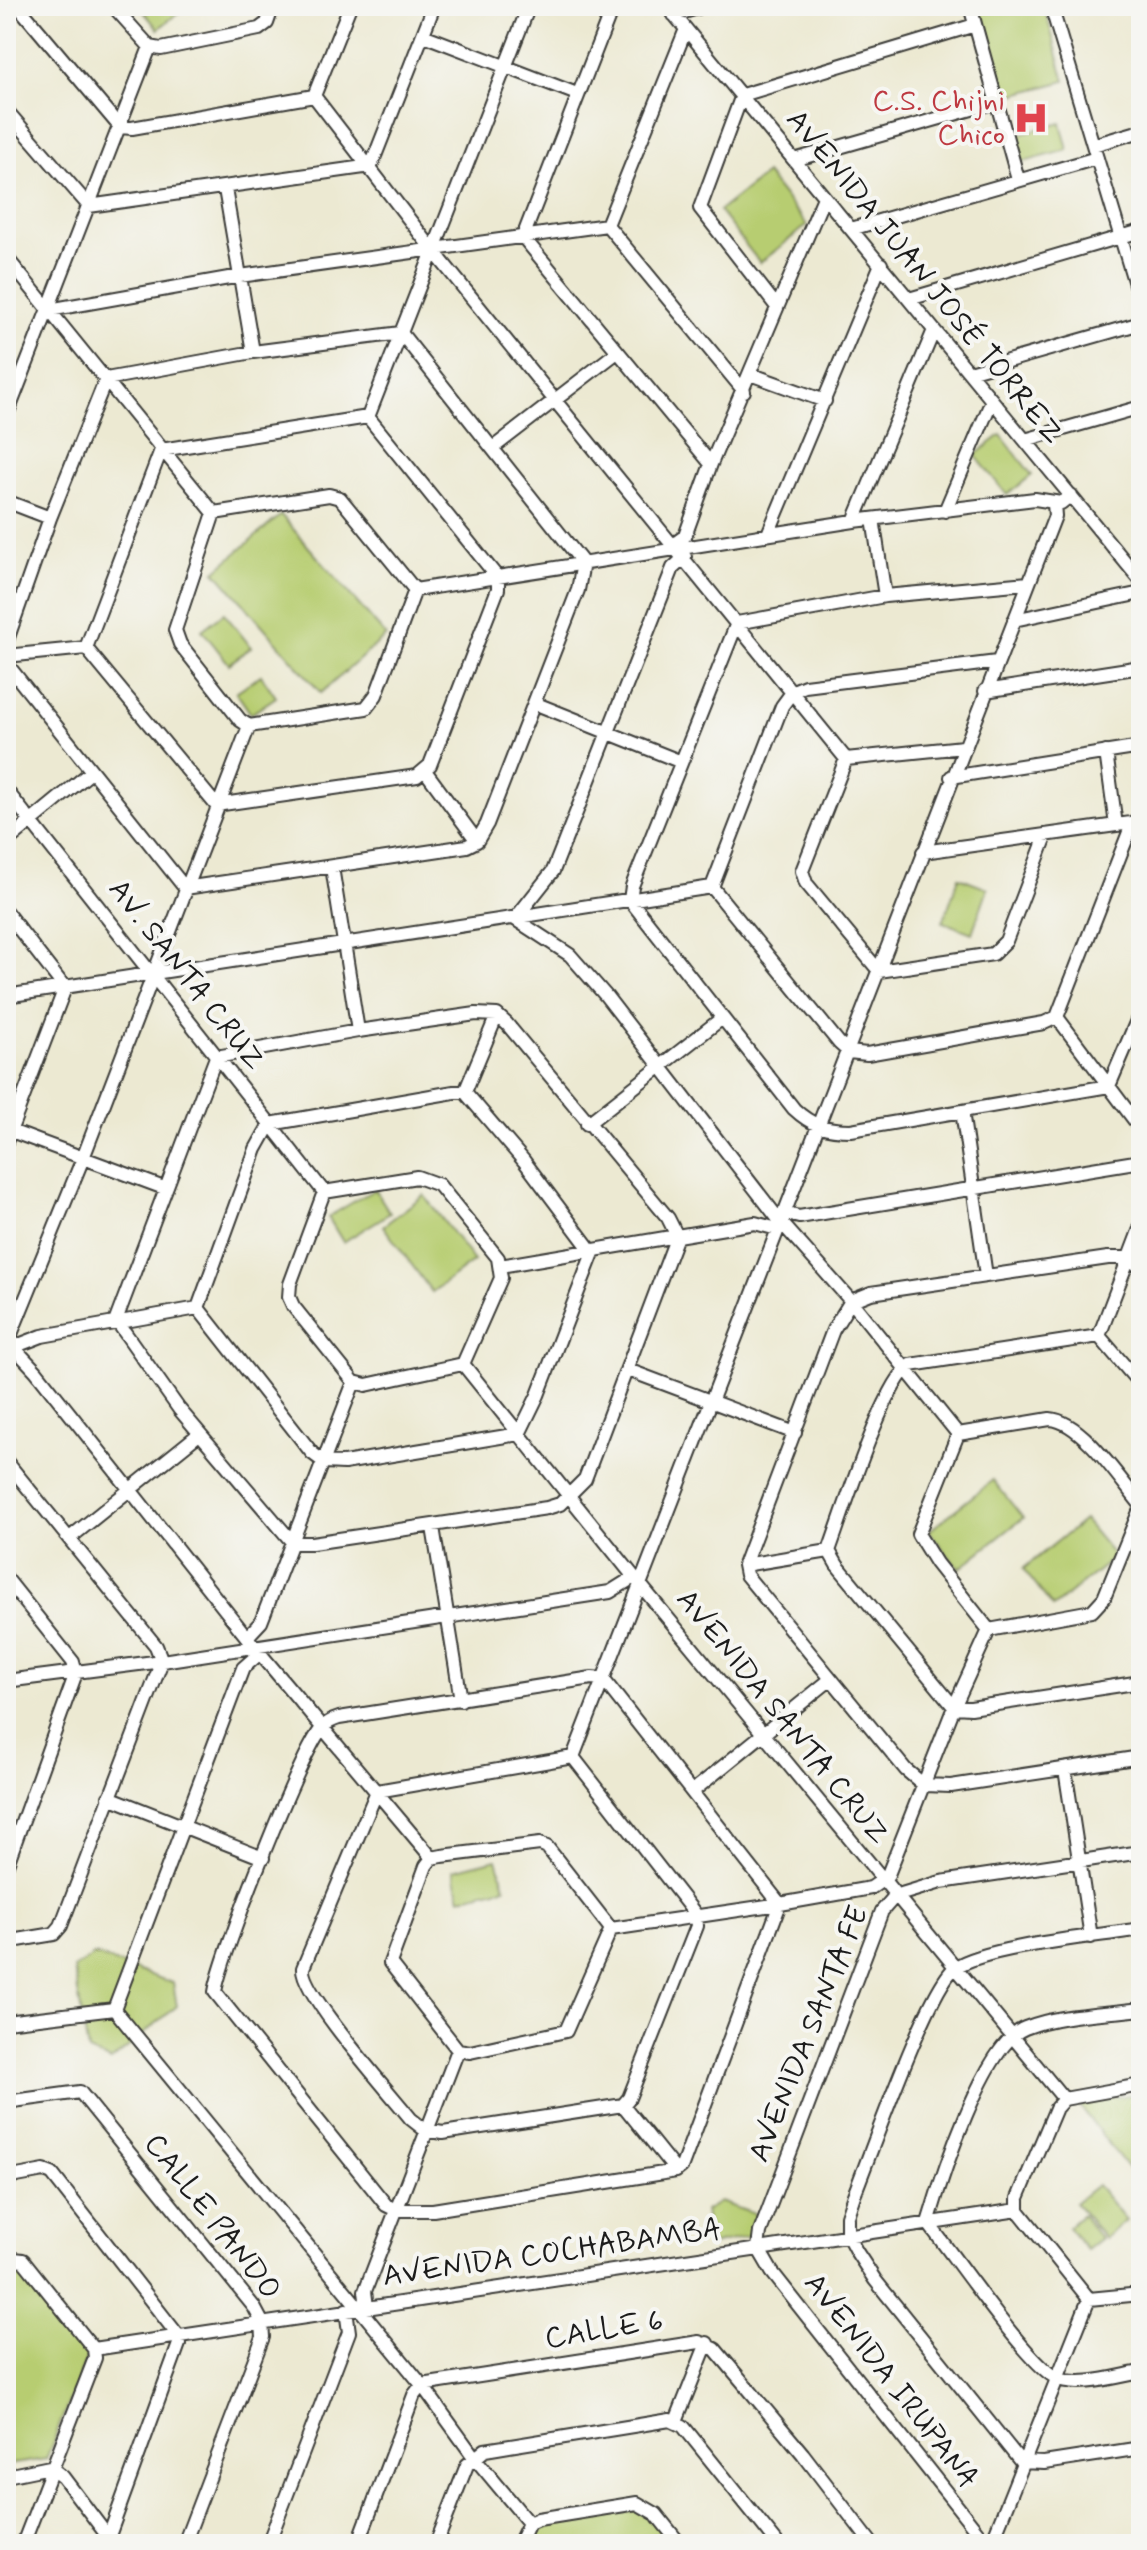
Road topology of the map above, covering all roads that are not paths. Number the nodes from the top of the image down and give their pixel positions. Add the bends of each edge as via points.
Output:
1 (18, 6) edge
2 (113, 6) edge
3 (273, 6) edge
4 (350, 6) edge
5 (434, 6) edge
6 (529, 6) edge
7 (613, 6) edge
8 (704, 6) edge
9 (970, 6) edge
10 (1051, 6) edge
11 (671, 10) edge
12 (975, 25) junction
13 (686, 29) junction
14 (423, 35) junction
15 (150, 47) junction
16 (505, 66) junction
17 (577, 94) junction
18 (742, 95) junction
19 (314, 96) junction
20 (996, 102) junction
21 (6, 110) edge
22 (120, 127) junction
23 (1141, 131) edge
24 (1095, 151) junction
25 (794, 160) junction
26 (371, 166) junction
27 (1018, 179) junction
28 (225, 189) junction
29 (824, 197) junction
30 (89, 206) junction
31 (607, 225) junction
32 (851, 229) junction
33 (1141, 231) edge
34 (523, 237) junction
35 (1121, 237) junction
36 (432, 249) junction
37 (6, 257) edge
38 (881, 264) junction
39 (240, 276) junction
40 (909, 299) junction
41 (1141, 304) edge
42 (777, 307) junction
43 (49, 310) junction
44 (1141, 323) edge
45 (934, 330) junction
46 (401, 333) junction
47 (253, 352) junction
48 (616, 353) junction
49 (969, 372) junction
50 (750, 374) junction
51 (106, 379) junction
52 (744, 391) junction
53 (992, 400) junction
54 (555, 401) junction
55 (825, 401) junction
56 (1141, 407) edge
57 (6, 417) edge
58 (368, 417) junction
59 (1025, 440) junction
60 (494, 447) junction
61 (161, 450) junction
62 (711, 464) junction
63 (1071, 495) junction
64 (6, 501) edge
65 (1054, 504) junction
66 (945, 511) junction
67 (214, 513) junction
68 (50, 518) junction
69 (873, 519) junction
70 (854, 521) junction
71 (768, 534) junction
72 (679, 551) junction
73 (583, 563) junction
74 (1139, 576) edge
75 (498, 578) junction
76 (1028, 583) junction
77 (415, 590) junction
78 (885, 596) junction
79 (1139, 597) edge
80 (1014, 620) junction
81 (737, 623) junction
82 (6, 643) edge
83 (86, 648) junction
84 (6, 656) edge
85 (997, 662) junction
86 (6, 663) edge
87 (1141, 667) edge
88 (793, 691) junction
89 (985, 691) junction
90 (534, 703) junction
91 (249, 726) junction
92 (606, 734) junction
93 (963, 747) junction
94 (1141, 747) edge
95 (1106, 752) junction
96 (846, 759) junction
97 (679, 761) junction
98 (91, 772) junction
99 (426, 772) junction
100 (951, 777) junction
101 (6, 790) edge
102 (216, 805) junction
103 (32, 822) junction
104 (1137, 822) edge
105 (1116, 825) junction
106 (1046, 836) junction
107 (477, 841) junction
108 (6, 842) edge
109 (923, 852) junction
110 (332, 867) junction
111 (712, 887) junction
112 (185, 888) junction
113 (630, 900) junction
114 (6, 912) edge
115 (515, 919) junction
116 (344, 942) junction
117 (879, 971) junction
118 (154, 974) junction
119 (65, 988) junction
120 (6, 996) edge
121 (1141, 1011) edge
122 (497, 1015) junction
123 (1057, 1017) junction
124 (721, 1019) junction
125 (358, 1031) junction
126 (849, 1052) junction
127 (216, 1057) junction
128 (659, 1066) junction
129 (1109, 1086) junction
130 (465, 1092) junction
131 (962, 1111) junction
132 (270, 1124) junction
133 (587, 1124) junction
134 (819, 1127) junction
135 (1141, 1129) edge
136 (8, 1136) edge
137 (83, 1158) junction
138 (1141, 1161) edge
139 (164, 1188) junction
140 (973, 1189) junction
141 (324, 1192) junction
142 (780, 1221) junction
143 (1141, 1226) edge
144 (677, 1236) junction
145 (593, 1253) junction
146 (1130, 1258) junction
147 (500, 1266) junction
148 (1141, 1269) edge
149 (986, 1276) junction
150 (851, 1301) junction
151 (198, 1308) junction
152 (116, 1320) junction
153 (9, 1336) edge
154 (1099, 1336) junction
155 (463, 1364) junction
156 (903, 1369) junction
157 (628, 1370) junction
158 (354, 1382) junction
159 (1141, 1385) edge
160 (710, 1402) junction
161 (795, 1433) junction
162 (199, 1434) junction
163 (519, 1434) junction
164 (958, 1434) junction
165 (6, 1461) edge
166 (324, 1462) junction
167 (132, 1489) junction
168 (569, 1497) junction
169 (1141, 1506) edge
170 (433, 1527) junction
171 (71, 1537) junction
172 (293, 1543) junction
173 (829, 1551) junction
174 (744, 1565) junction
175 (6, 1578) edge
176 (637, 1581) junction
177 (445, 1617) junction
178 (989, 1630) junction
179 (253, 1645) junction
180 (162, 1661) junction
181 (76, 1673) junction
182 (603, 1679) junction
183 (831, 1679) junction
184 (6, 1681) edge
185 (1141, 1682) edge
186 (461, 1700) junction
187 (954, 1707) junction
188 (323, 1726) junction
189 (763, 1733) junction
190 (573, 1757) junction
191 (1141, 1757) edge
192 (1065, 1769) junction
193 (924, 1785) junction
194 (377, 1791) junction
195 (693, 1791) junction
196 (109, 1797) junction
197 (182, 1827) junction
198 (1141, 1852) edge
199 (263, 1858) junction
200 (432, 1858) junction
201 (1079, 1860) junction
202 (6, 1867) edge
203 (883, 1882) junction
204 (895, 1896) junction
205 (780, 1904) junction
206 (696, 1915) junction
207 (611, 1929) junction
208 (1141, 1929) edge
209 (1091, 1937) junction
210 (6, 1942) edge
211 (953, 1968) junction
212 (114, 2009) junction
213 (1141, 2009) edge
214 (6, 2022) edge
215 (1010, 2036) junction
216 (458, 2050) junction
217 (1141, 2085) edge
218 (1064, 2099) junction
219 (6, 2102) edge
220 (623, 2105) junction
221 (425, 2130) junction
222 (676, 2171) junction
223 (6, 2178) edge
224 (396, 2210) junction
225 (1018, 2210) junction
226 (928, 2223) junction
227 (847, 2234) junction
228 (758, 2248) junction
229 (6, 2258) edge
230 (1141, 2294) edge
231 (1089, 2299) junction
232 (357, 2308) junction
233 (262, 2322) junction
234 (177, 2334) junction
235 (707, 2343) junction
236 (94, 2349) junction
237 (1141, 2372) edge
238 (1055, 2378) junction
239 (422, 2385) junction
240 (676, 2421) junction
241 (1141, 2448) edge
242 (474, 2457) junction
243 (1021, 2462) junction
244 (50, 2467) junction
245 (6, 2476) edge
246 (529, 2523) junction
247 (110, 2542) edge
248 (23, 2544) edge
249 (184, 2544) edge
250 (268, 2544) edge
251 (358, 2544) edge
252 (436, 2544) edge
253 (519, 2544) edge
254 (680, 2544) edge
255 (778, 2544) edge
256 (872, 2544) edge
257 (989, 2544) edge

1 - 22 street
2 - 15 street
3 - 15 street via 259,29
4 - 19 street
5 - 14 street
6 - 16 street
7 - 17 street
8 - 11 street
9 - 12 street
10 - 24 street
11 - 13 street, AVENIDA JUAN JOSÉ TORREZ
12 - 18 street
12 - 20 street
13 - 18 street, AVENIDA JUAN JOSÉ TORREZ
13 - 31 street
14 - 16 street
14 - 26 street
15 - 22 street
16 - 17 street
16 - 36 street
17 - 34 street
18 - 25 street, AVENIDA JUAN JOSÉ TORREZ
18 - 42 street via 700,208
19 - 22 street
19 - 26 street
20 - 25 street
20 - 27 street
21 - 30 street
22 - 30 street
23 - 24 street
24 - 27 street
24 - 35 street
25 - 29 street, AVENIDA JUAN JOSÉ TORREZ
26 - 28 street
26 - 36 street
27 - 32 street
28 - 30 street
28 - 39 street
29 - 32 street, AVENIDA JUAN JOSÉ TORREZ
29 - 42 street
30 - 43 street
31 - 34 street
31 - 52 street
32 - 38 street, AVENIDA JUAN JOSÉ TORREZ
33 - 35 street
34 - 36 street
34 - 48 street
35 - 40 street
35 - 41 street
36 - 39 street
36 - 46 street
36 - 54 street
37 - 43 street
38 - 40 street, AVENIDA JUAN JOSÉ TORREZ
38 - 55 street
39 - 43 street
39 - 47 street
40 - 45 street, AVENIDA JUAN JOSÉ TORREZ
42 - 50 street
43 - 51 street
43 - 57 street
44 - 49 street
45 - 49 street, AVENIDA JUAN JOSÉ TORREZ
45 - 70 street
46 - 47 street
46 - 58 street
46 - 60 street
47 - 51 street
48 - 54 street
48 - 62 street
49 - 53 street, AVENIDA JUAN JOSÉ TORREZ
50 - 52 street
50 - 55 street
51 - 61 street
51 - 68 street
52 - 62 street
53 - 59 street, AVENIDA JUAN JOSÉ TORREZ
53 - 66 street
54 - 60 street
54 - 72 street
55 - 71 street
56 - 59 street
58 - 61 street
58 - 75 street
59 - 63 street, AVENIDA JUAN JOSÉ TORREZ
60 - 73 street
61 - 67 street
61 - 83 street
62 - 72 street
63 - 65 street
63 - 74 street, AVENIDA JUAN JOSÉ TORREZ
64 - 68 street
65 - 66 street via 1035,499
65 - 76 street via 1055,516
66 - 69 street
67 - 77 street via 329,495 340,498
67 - 91 street via 175,630 180,644
68 - 82 street
69 - 70 street
69 - 78 street
70 - 71 street
71 - 72 street
72 - 73 street
72 - 81 street
72 - 92 street
73 - 75 street
73 - 90 street via 578,590
75 - 77 street
75 - 99 street
76 - 78 street
76 - 80 street
77 - 91 street via 376,695 366,708
78 - 81 street
79 - 80 street
80 - 85 street
81 - 88 street
81 - 97 street
83 - 84 street
83 - 102 street
85 - 88 street
85 - 89 street
86 - 98 street
87 - 89 street
88 - 96 street
88 - 111 street via 782,706
89 - 93 street
90 - 92 street
90 - 107 street
91 - 102 street
92 - 97 street
92 - 115 street via 553,871
93 - 96 street
93 - 100 street
94 - 95 street
95 - 100 street
95 - 105 street
96 - 117 street via 802,871 806,883
97 - 113 street
98 - 103 street
98 - 112 street
99 - 102 street
99 - 107 street
100 - 109 street
101 - 103 street, AV. SANTA CRUZ
102 - 112 street
103 - 108 street
103 - 118 street, AV. SANTA CRUZ
104 - 105 street
104 - 123 street
105 - 106 street
106 - 109 street
106 - 117 street via 999,950
107 - 110 street
109 - 117 street
110 - 112 street
110 - 116 street
111 - 113 street
111 - 126 street
112 - 118 street
113 - 115 street
113 - 124 street
114 - 119 street
115 - 116 street
115 - 128 street via 570,955
116 - 118 street
116 - 125 street
117 - 126 street
118 - 119 street
118 - 127 street, AV. SANTA CRUZ
118 - 137 street
119 - 120 street
119 - 136 street
121 - 129 street
122 - 125 street
122 - 130 street
122 - 133 street
123 - 126 street via 867,1054
123 - 129 street
124 - 128 street
124 - 134 street via 794,1109
125 - 127 street
126 - 134 street
127 - 132 street, AV. SANTA CRUZ
127 - 139 street
128 - 133 street
128 - 142 street
129 - 131 street
129 - 135 street
130 - 132 street
130 - 145 street
131 - 134 street via 851,1130
131 - 140 street
132 - 141 street, AV. SANTA CRUZ
132 - 151 street
133 - 144 street via 668,1218
134 - 142 street
136 - 137 street
137 - 139 street
137 - 153 street
138 - 140 street
139 - 152 street
140 - 142 street
140 - 149 street
141 - 147 street via 427,1178 439,1185
141 - 158 street via 289,1297
142 - 144 street
142 - 150 street
142 - 160 street
143 - 146 street
144 - 145 street
144 - 157 street
145 - 147 street
145 - 163 street
146 - 148 street
146 - 149 street
146 - 154 street
147 - 155 street via 501,1278
149 - 150 street via 871,1293
150 - 156 street
150 - 161 street via 833,1330
151 - 152 street
151 - 166 street
152 - 153 street via 42,1336
152 - 162 street
153 - 167 street
154 - 156 street
154 - 159 street
155 - 158 street via 366,1385
155 - 163 street, AVENIDA SANTA CRUZ
156 - 164 street
156 - 173 street via 887,1396
157 - 160 street
157 - 168 street via 585,1479
158 - 166 street
160 - 161 street
160 - 176 street
161 - 174 street
162 - 167 street
162 - 172 street
163 - 166 street
163 - 168 street, AVENIDA SANTA CRUZ
164 - 169 street via 1065,1420
164 - 178 street via 918,1534
165 - 171 street
166 - 172 street
167 - 171 street
167 - 179 street
168 - 170 street via 547,1508
168 - 176 street, AVENIDA SANTA CRUZ
169 - 178 street via 1104,1598 1092,1611
170 - 172 street
170 - 177 street
171 - 180 street via 156,1646
172 - 179 street
173 - 174 street
173 - 187 street
174 - 183 street via 746,1575
175 - 181 street via 73,1662
176 - 177 street via 610,1592
176 - 182 street
176 - 189 street, AVENIDA SANTA CRUZ
177 - 179 street
177 - 186 street
178 - 187 street
179 - 180 street
179 - 188 street
179 - 197 street
180 - 181 street
180 - 196 street
181 - 184 street
181 - 202 street
182 - 186 street
182 - 190 street
182 - 195 street
183 - 189 street
183 - 193 street
185 - 187 street
186 - 188 street via 339,1718
187 - 193 street
188 - 194 street
188 - 199 street
189 - 195 street
189 - 203 street, AVENIDA SANTA CRUZ
190 - 194 street
190 - 206 street
191 - 192 street
192 - 193 street via 951,1786
192 - 201 street
193 - 203 street
194 - 200 street
194 - 221 street via 302,1977 392,2096
195 - 205 street
196 - 197 street
196 - 210 street via 61,1926 54,1934
197 - 199 street
197 - 212 street
198 - 201 street, AVENIDA SANTA FE
199 - 224 street via 215,1992 386,2205
200 - 207 street via 540,1844
200 - 216 street via 390,1963
201 - 204 street, AVENIDA SANTA FE via 941,1882
201 - 209 street
203 - 204 street, AVENIDA SANTA CRUZ
203 - 205 street
204 - 211 street, AVENIDA SANTA CRUZ
204 - 228 street, AVENIDA SANTA FE via 876,1926 767,2207
205 - 206 street
205 - 222 street
206 - 207 street
206 - 220 street via 697,1926
207 - 216 street via 566,2031 470,2052
208 - 209 street
209 - 211 street via 985,1955
211 - 215 street, AVENIDA SANTA CRUZ
211 - 227 street via 926,2014 854,2195
212 - 214 street
212 - 232 street
213 - 215 street via 1044,2022
215 - 218 street, AVENIDA SANTA CRUZ
215 - 226 street via 988,2066
216 - 221 street
217 - 218 street
218 - 225 street via 1018,2198
219 - 233 street, CALLE PANDO via 80,2092
220 - 221 street via 443,2133
220 - 222 street
221 - 224 street
222 - 224 street via 433,2210
223 - 234 street via 52,2174
224 - 232 street
225 - 226 street, AVENIDA COCHABAMBA
225 - 231 street
226 - 227 street, AVENIDA COCHABAMBA
226 - 238 street
227 - 228 street, AVENIDA COCHABAMBA
227 - 243 street via 875,2280
228 - 232 street, AVENIDA COCHABAMBA
228 - 257 street, AVENIDA IRUPANA via 817,2332
229 - 236 street via 23,2260
230 - 231 street
231 - 238 street
232 - 233 street, AVENIDA COCHABAMBA
232 - 239 street
232 - 250 street
233 - 234 street, AVENIDA COCHABAMBA
233 - 249 street, CALLE PANDO via 263,2337
234 - 236 street, AVENIDA COCHABAMBA
234 - 247 street via 179,2344
235 - 239 street, CALLE 6
235 - 240 street
235 - 256 street, CALLE 6
236 - 244 street via 60,2452
237 - 238 street via 1071,2381
238 - 243 street
239 - 242 street
239 - 251 street
240 - 242 street via 485,2450
240 - 255 street
241 - 243 street
242 - 246 street
242 - 252 street
243 - 257 street
244 - 245 street
244 - 247 street
244 - 248 street
246 - 253 street
246 - 254 street via 637,2503 656,2514

